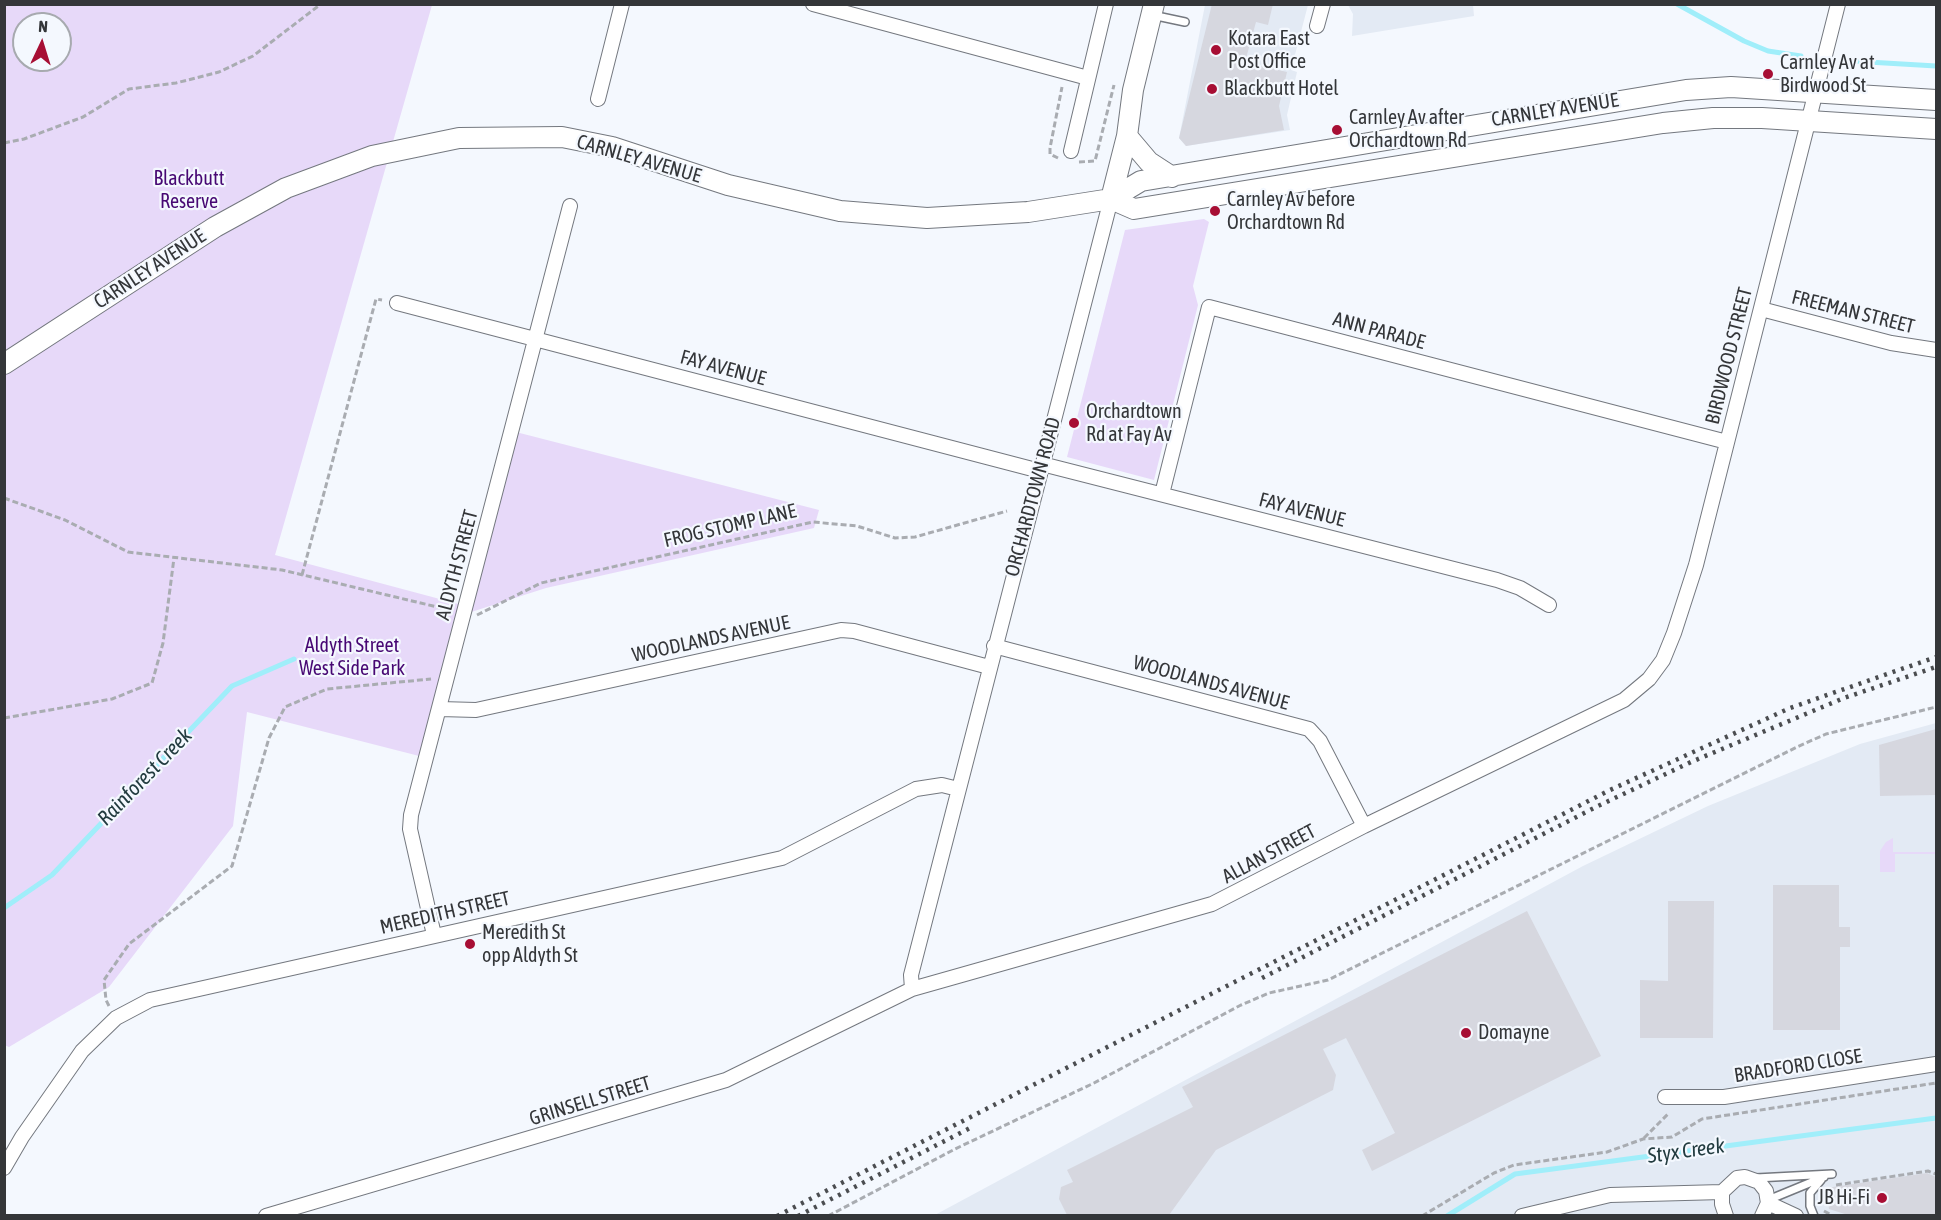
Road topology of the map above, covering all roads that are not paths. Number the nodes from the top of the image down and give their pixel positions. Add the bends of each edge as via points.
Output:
1 (622, 4) edge
2 (813, 4) edge
3 (1106, 4) edge
4 (1323, 4) edge
5 (1838, 4) edge
6 (1153, 10) edge
7 (1185, 22) dead end
8 (1317, 26) dead end
9 (1088, 78) junction
10 (1816, 91) junction
11 (598, 99) dead end
12 (1936, 100) edge
13 (1810, 121) junction
14 (1936, 129) edge
15 (1127, 136) junction
16 (1071, 151) dead end
17 (1172, 177) junction
18 (1111, 199) junction
19 (570, 206) dead end
20 (397, 303) road end
21 (1761, 309) junction
22 (536, 339) junction
23 (1936, 350) edge
24 (4, 364) edge
25 (1727, 442) junction
26 (1041, 467) junction
27 (1162, 494) junction
28 (1549, 605) dead end
29 (994, 646) junction
30 (989, 667) junction
31 (1624, 700) joint
32 (440, 709) junction
33 (958, 789) junction
34 (1364, 826) junction
35 (434, 935) junction
36 (912, 989) junction
37 (1936, 1064) edge
38 (1665, 1097) dead end
39 (4, 1168) edge
40 (1832, 1174) junction
41 (1751, 1178) junction
42 (1722, 1192) junction
43 (1692, 1194) junction
44 (1766, 1206) edge
45 (1725, 1213) edge
46 (266, 1215) edge
47 (1522, 1215) edge
48 (1796, 1215) edge
49 (1814, 1215) edge

1 - 11 street
2 - 9 street
3 - 9 street
4 - 8 street
5 - 10 street, BIRDWOOD STREET
6 - 7 lane
6 - 15 main road, ORCHARDTOWN ROAD via 1133,90
9 - 16 street
10 - 12 main road, CARNLEY AVENUE
10 - 13 street, BIRDWOOD STREET
10 - 17 main road, CARNLEY AVENUE via 1731,87 1665,92
13 - 14 main road, CARNLEY AVENUE
13 - 18 main road, CARNLEY AVENUE via 1713,118 1663,123 1134,209
13 - 21 street, BIRDWOOD STREET
15 - 17 main road via 1149,162
15 - 18 main road, ORCHARDTOWN ROAD
17 - 18 main road, CARNLEY AVENUE via 1141,181
18 - 24 main road, CARNLEY AVENUE via 1028,212 927,218 840,211 728,184 612,147 562,137 459,138 372,156 286,188 162,260
18 - 26 street, ORCHARDTOWN ROAD
19 - 22 street, ALDYTH STREET
20 - 22 street, FAY AVENUE
21 - 23 street, FREEMAN STREET via 1891,343
21 - 25 street, BIRDWOOD STREET
22 - 26 street, FAY AVENUE
22 - 32 street, ALDYTH STREET
25 - 27 street, ANN PARADE via 1209,307
25 - 31 street, BIRDWOOD STREET via 1696,565 1674,633 1649,679
26 - 27 street, FAY AVENUE
26 - 29 street, ORCHARDTOWN ROAD
27 - 28 street, FAY AVENUE via 1497,580
29 - 30 street, ORCHARDTOWN ROAD
29 - 34 street, WOODLANDS AVENUE via 1309,729 1320,741
30 - 32 street, WOODLANDS AVENUE via 840,630 476,710
30 - 33 street, ORCHARDTOWN ROAD
31 - 34 street, ALLAN STREET
32 - 35 street, ALDYTH STREET via 410,822
33 - 35 street, MEREDITH STREET via 942,785 916,789 783,858
33 - 36 street, ORCHARDTOWN ROAD via 911,975
34 - 36 street, ALLAN STREET via 1212,904
35 - 39 street, MEREDITH STREET via 150,1000 116,1018 82,1052
36 - 46 street, GRINSELL STREET via 726,1080
37 - 38 street, BRADFORD CLOSE via 1724,1097
40 - 41 lane
40 - 44 lane
40 - 49 lane via 1816,1182 1810,1193
41 - 42 street via 1737,1178
41 - 44 street via 1762,1185
42 - 43 street
42 - 45 street
43 - 45 street
43 - 47 street via 1610,1195
44 - 48 street

